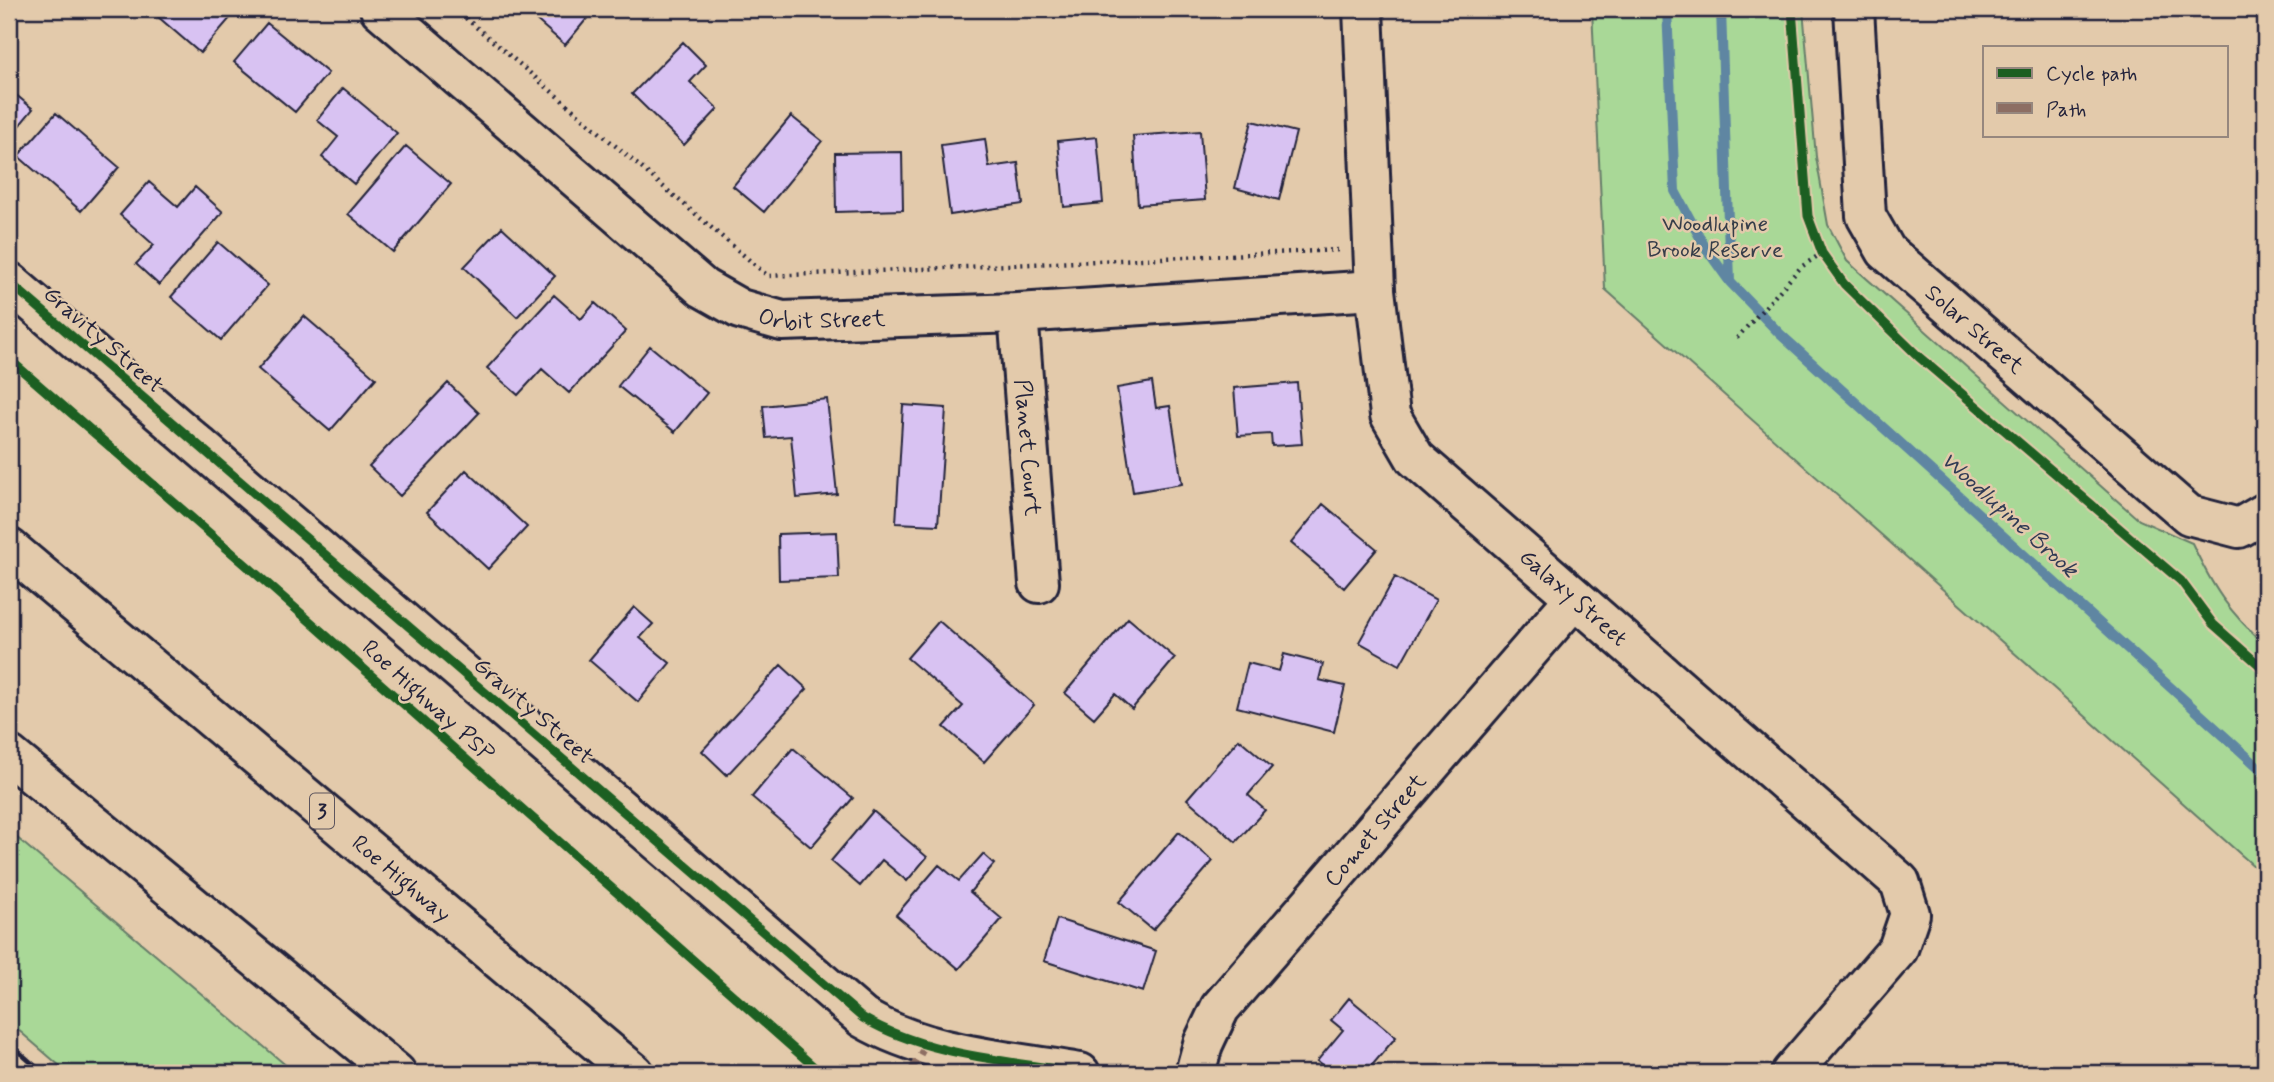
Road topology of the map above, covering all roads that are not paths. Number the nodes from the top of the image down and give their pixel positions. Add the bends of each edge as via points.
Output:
1 (380, 9) edge
2 (1363, 9) edge
3 (1854, 9) edge
4 (9, 282) edge
5 (1375, 290) junction
6 (1018, 313) junction
7 (2265, 513) edge
8 (9, 548) edge
9 (1039, 583) dead end
10 (1575, 598) junction
11 (9, 755) edge
12 (396, 1073) edge
13 (634, 1073) edge
14 (1080, 1073) edge
15 (1195, 1073) edge
16 (1791, 1073) edge

1 - 6 main road, Orbit Street via 703,288 740,309 782,321
2 - 5 main road, Galaxy Street
3 - 7 main road, Solar Street via 1867,216 1886,251 2189,515 2239,528
4 - 14 main road, Gravity Street via 863,1018 892,1035 925,1046
5 - 6 main road, Orbit Street
5 - 10 main road, Galaxy Street via 1390,415 1415,458
6 - 9 main road, Planet Court
8 - 13 main road, Roe Highway / 3
10 - 15 main road, Comet Street via 1220,1008
10 - 16 main road, Galaxy Street via 1900,882 1910,914 1898,950
11 - 12 main road

